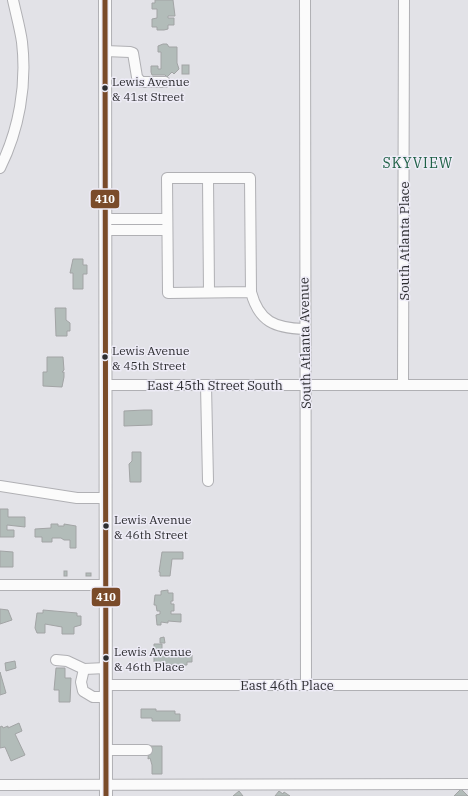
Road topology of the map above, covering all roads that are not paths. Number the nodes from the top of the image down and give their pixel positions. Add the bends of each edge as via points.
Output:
1 (13, 0) edge
2 (105, 0) edge
3 (305, 0) edge
4 (404, 0) edge
5 (105, 51) junction
6 (164, 82) dead end
7 (0, 168) edge
8 (208, 178) junction
9 (138, 219) junction
10 (167, 219) junction
11 (106, 224) junction
12 (138, 230) junction
13 (167, 230) junction
14 (209, 292) junction
15 (251, 292) junction
16 (304, 329) junction
17 (206, 385) junction
18 (306, 385) junction
19 (404, 385) junction
20 (468, 385) edge
21 (105, 386) junction
22 (208, 481) dead end
23 (0, 486) edge
24 (105, 498) junction
25 (0, 585) edge
26 (106, 585) junction
27 (56, 660) dead end
28 (106, 668) junction
29 (84, 669) junction
30 (306, 685) junction
31 (468, 685) edge
32 (106, 691) junction
33 (106, 750) junction
34 (147, 750) dead end
35 (468, 784) edge
36 (0, 785) edge
37 (106, 790) edge

1 - 7 street via 22,42 22,93 12,138
2 - 5 main road
3 - 16 street, South Atlanta Avenue
4 - 19 street, South Atlanta Place
5 - 6 street via 133,53 137,77 141,82
5 - 11 main road
8 - 10 street via 167,178
8 - 14 street
8 - 15 street via 250,178
9 - 10 street
9 - 11 street
9 - 12 street
10 - 13 street
11 - 12 street
11 - 21 main road
12 - 13 street
13 - 14 street via 168,292
14 - 15 street
15 - 16 street via 257,308 268,321 284,328
16 - 18 street, South Atlanta Avenue
17 - 18 street, East 45th Street South
17 - 21 street, East 45th Street South
17 - 22 street
18 - 19 street, East 45th Street South
18 - 30 street, South Atlanta Avenue
19 - 20 street, East 45th Street South
21 - 24 main road
23 - 24 street via 77,498
24 - 26 main road
25 - 26 street
26 - 28 main road
27 - 29 street via 67,661
28 - 29 street
28 - 32 main road
29 - 32 street via 81,682 83,691 93,697
30 - 31 street, East 46th Place
30 - 32 street, East 46th Place
32 - 33 main road
33 - 34 street
33 - 37 main road
35 - 37 street
36 - 37 street

